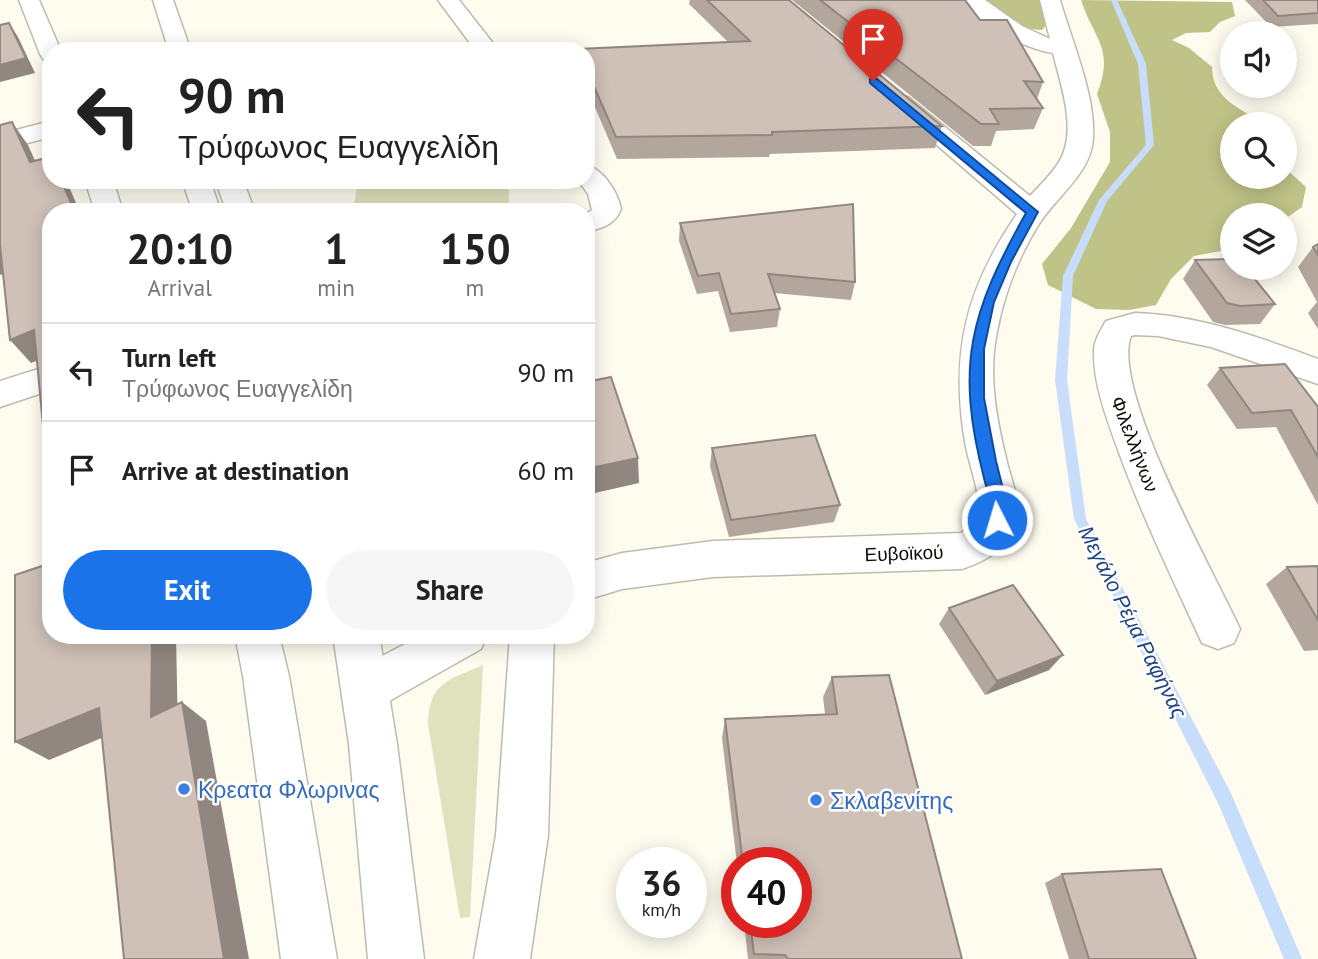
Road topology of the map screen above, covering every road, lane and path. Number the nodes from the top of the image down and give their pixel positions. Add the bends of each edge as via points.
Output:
1 (29, 0) edge
2 (163, 0) edge
3 (448, 0) edge
4 (972, 0) edge
5 (1050, 0) edge
6 (46, 42) edge
7 (177, 42) edge
8 (481, 42) edge
9 (1062, 47) junction
10 (878, 85) edge
11 (42, 131) edge
12 (0, 142) edge
13 (595, 184) edge
14 (1032, 212) junction
15 (595, 219) edge
16 (1318, 372) edge
17 (42, 380) edge
18 (0, 394) edge
19 (598, 574) edge
20 (1218, 629) dead end
21 (259, 644) edge
22 (360, 644) edge
23 (448, 644) edge
24 (532, 644) edge
25 (366, 689) junction
26 (309, 959) edge
27 (396, 959) edge
28 (502, 959) edge

1 - 6 street
2 - 7 street
3 - 8 street
4 - 9 street via 1022,38
5 - 9 street, Ευβοϊκού
9 - 14 street, Ευβοϊκού via 1078,108 1080,141 1072,163
10 - 14 street
11 - 12 street
13 - 15 street via 607,198 608,208
14 - 19 street, Ευβοϊκού via 988,302 977,349 977,398 999,505 988,538 962,551 713,559
16 - 20 street, Φιλελλήνων via 1253,347 1152,324 1119,329 1112,335 1114,388 1158,504
17 - 18 street
21 - 26 street
22 - 25 street
23 - 25 street
24 - 28 street via 522,835
25 - 27 street

